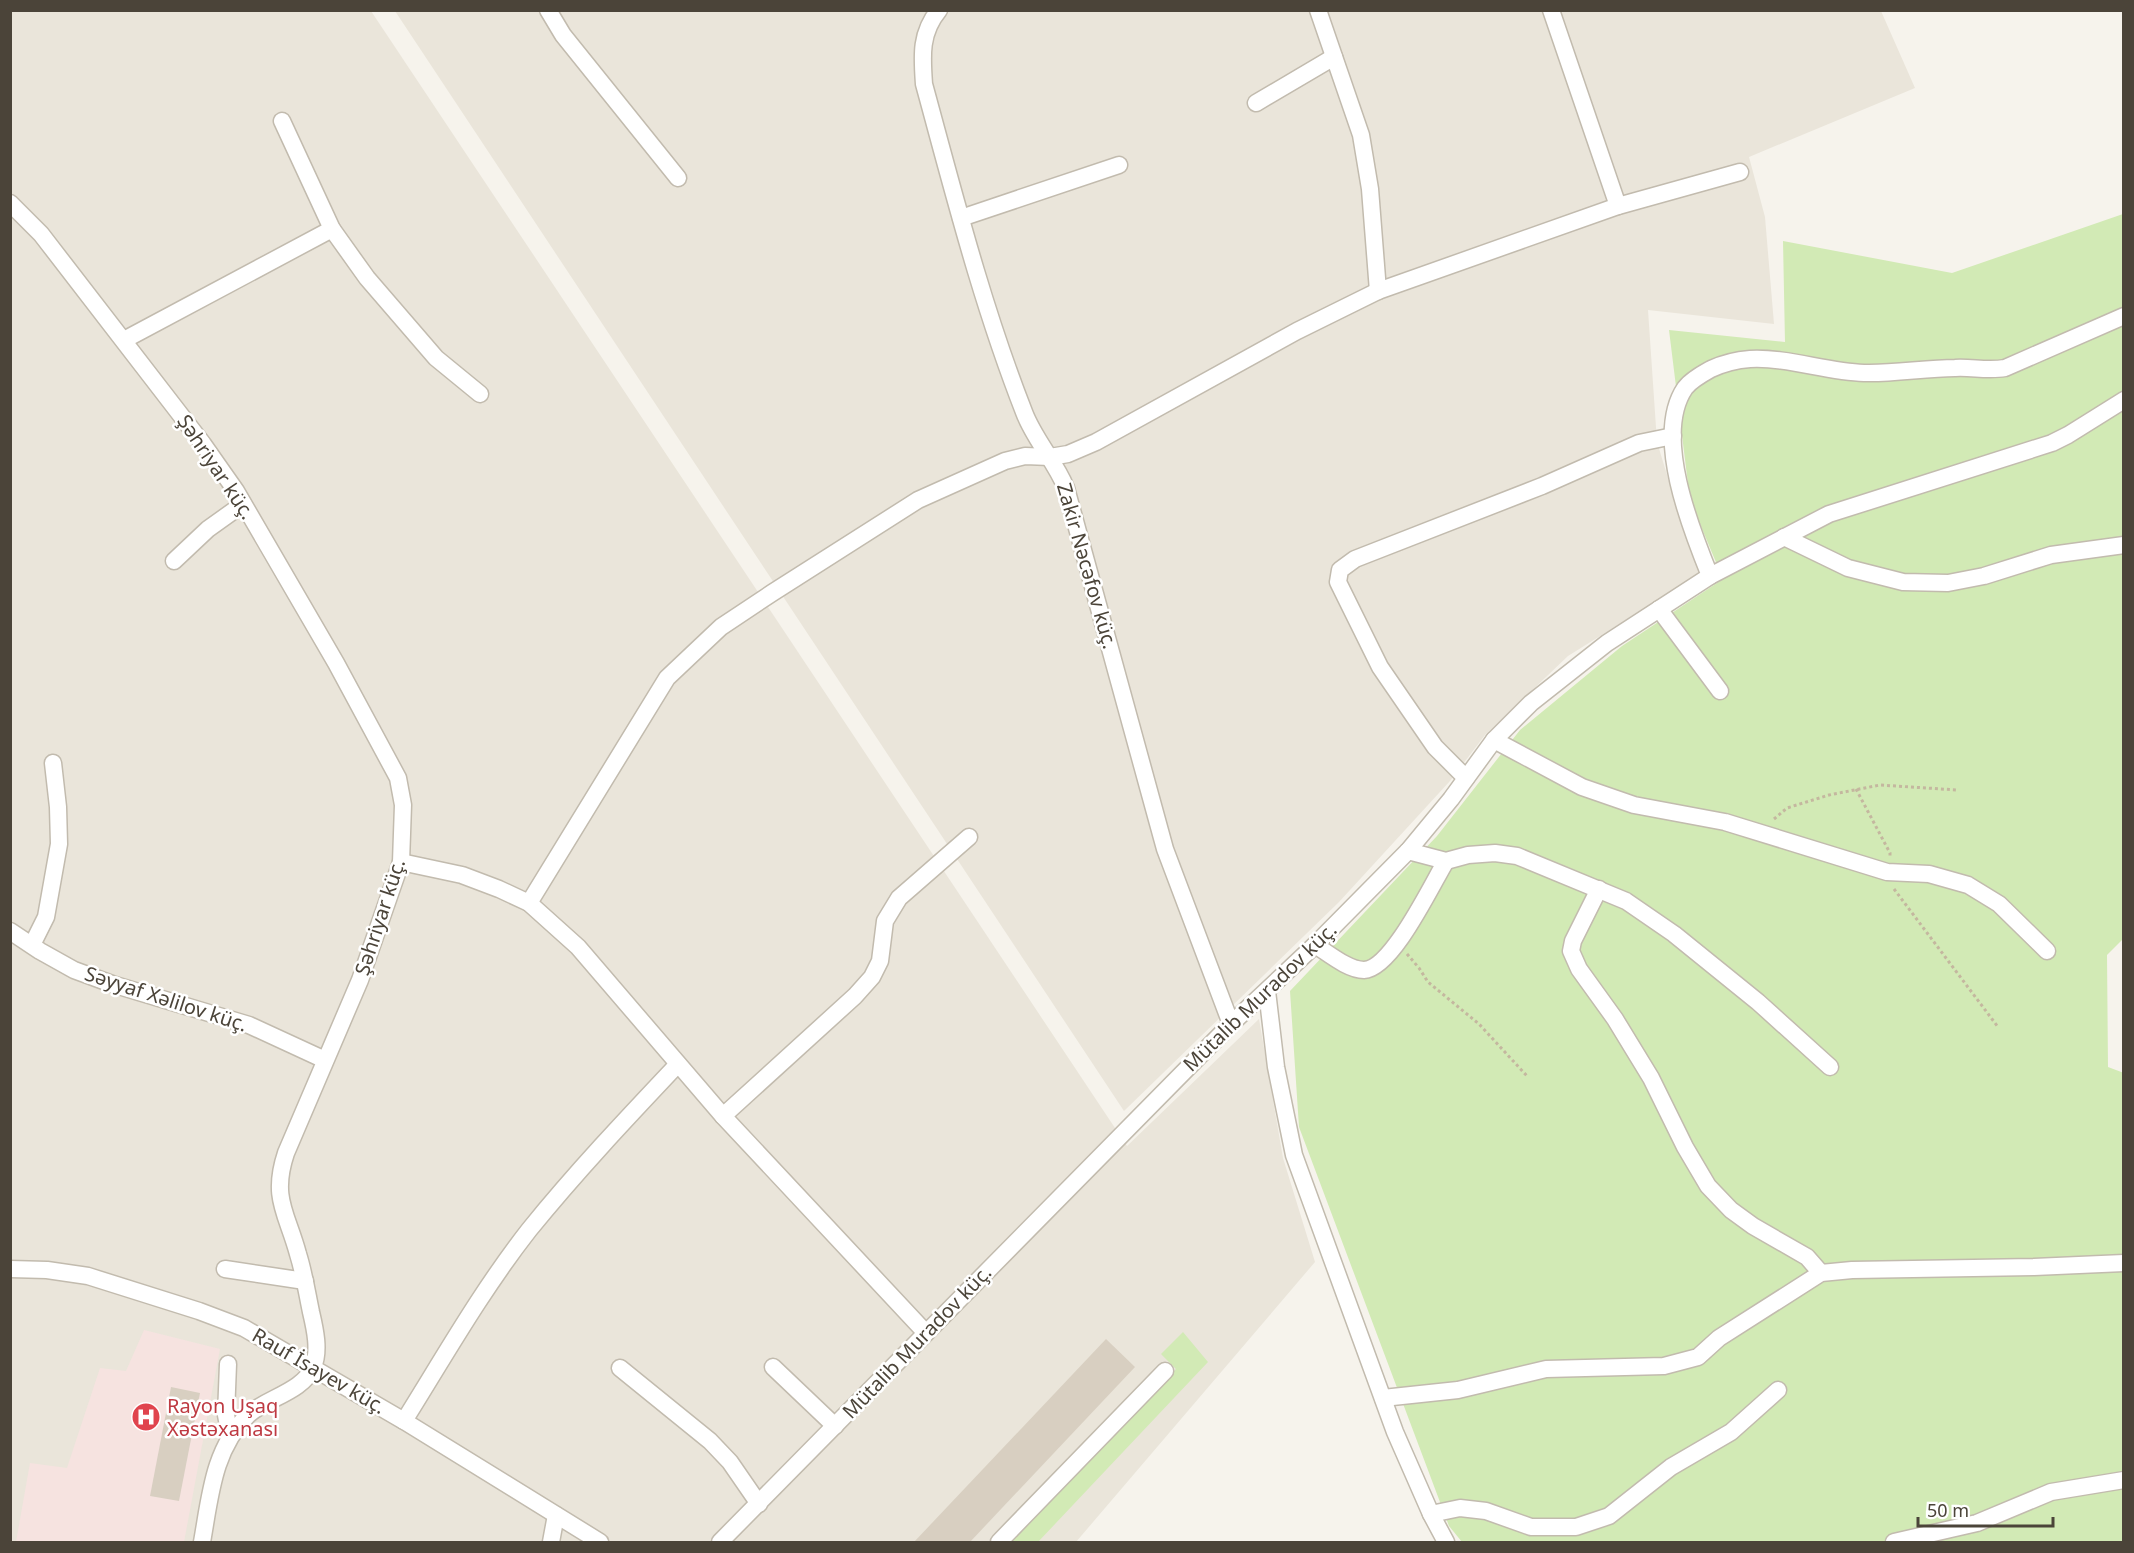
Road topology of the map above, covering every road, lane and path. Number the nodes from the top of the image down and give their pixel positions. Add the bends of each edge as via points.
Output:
1 (548, 10) edge
2 (939, 10) edge
3 (1318, 10) edge
4 (1551, 10) edge
5 (1334, 57) junction
6 (1256, 103) dead end
7 (282, 121) dead end
8 (1119, 165) dead end
9 (1740, 172) dead end
10 (678, 178) dead end
11 (10, 203) edge
12 (1618, 206) junction
13 (961, 218) junction
14 (332, 229) junction
15 (1378, 291) junction
16 (2124, 316) edge
17 (124, 340) junction
18 (480, 394) dead end
19 (2124, 400) edge
20 (1673, 436) junction
21 (1050, 457) junction
22 (243, 504) junction
23 (1784, 537) junction
24 (2124, 545) edge
25 (174, 561) dead end
26 (1710, 576) junction
27 (1659, 609) junction
28 (1720, 691) dead end
29 (1494, 740) junction
30 (53, 763) dead end
31 (1466, 778) junction
32 (1856, 789) junction
33 (1957, 790) dead end
34 (1759, 832) junction
35 (969, 837) dead end
36 (1407, 851) junction
37 (1446, 861) junction
38 (401, 862) junction
39 (1887, 872) junction
40 (1599, 889) junction
41 (529, 903) junction
42 (10, 931) edge
43 (32, 945) junction
44 (1315, 945) junction
45 (1395, 947) junction
46 (2047, 951) dead end
47 (1267, 991) junction
48 (1231, 1024) junction
49 (1998, 1027) dead end
50 (325, 1060) junction
51 (678, 1064) junction
52 (1830, 1067) dead end
53 (1527, 1076) dead end
54 (723, 1116) junction
55 (2124, 1263) edge
56 (10, 1269) edge
57 (225, 1269) dead end
58 (1821, 1274) junction
59 (304, 1281) junction
60 (926, 1333) junction
61 (228, 1364) dead end
62 (774, 1367) dead end
63 (313, 1368) junction
64 (620, 1368) dead end
65 (1165, 1371) dead end
66 (1778, 1389) dead end
67 (1383, 1398) junction
68 (404, 1421) junction
69 (835, 1426) junction
70 (230, 1436) junction
71 (2124, 1480) edge
72 (759, 1504) junction
73 (1431, 1514) junction
74 (556, 1515) junction
75 (202, 1542) edge
76 (551, 1542) edge
77 (600, 1542) edge
78 (720, 1542) edge
79 (999, 1542) edge
80 (1446, 1542) edge
81 (1894, 1542) edge

1 - 10 street via 563,35
2 - 13 street, Zakir Nəcəfov küç. via 924,34 924,84
3 - 5 street
4 - 12 street
5 - 6 street
5 - 15 street via 1361,135 1370,189
7 - 14 street
8 - 13 street
9 - 12 street
11 - 17 street, Şəhriyar küç. via 41,234
12 - 15 street
13 - 21 street, Zakir Nəcəfov küç. via 1025,414
14 - 17 street
14 - 18 street via 367,278 436,358
15 - 21 street via 1096,442
16 - 20 street via 1993,370 1863,373 1751,359 1724,363 1686,387 1674,413
17 - 22 street, Şəhriyar küç.
19 - 23 street, Mütalib Muradov küç. via 2052,443 1829,514
20 - 26 street via 1680,494
20 - 31 street via 1639,443 1542,486 1355,559 1340,570 1338,582 1380,667 1435,747
21 - 41 street via 1025,456 1005,461 918,500 721,627 668,678
21 - 48 street, Zakir Nəcəfov küç. via 1065,488 1165,849
22 - 25 street via 208,529
22 - 38 street, Şəhriyar küç. via 398,778 403,805
23 - 24 street via 1848,568 1903,582 1948,583 2051,555
23 - 26 street, Mütalib Muradov küç.
26 - 27 street, Mütalib Muradov küç.
27 - 28 street
27 - 29 street, Mütalib Muradov küç. via 1607,643 1540,696
29 - 31 street, Mütalib Muradov küç.
29 - 34 street via 1582,787 1634,805
30 - 43 street via 59,844 46,917
31 - 36 street, Mütalib Muradov küç.
32 - 33 path via 1880,785
32 - 34 path via 1787,808
32 - 39 path via 1890,853
34 - 39 street
35 - 54 street via 899,898 885,921 880,961 872,977
36 - 37 street
36 - 44 street, Mütalib Muradov küç.
37 - 40 street via 1495,853 1517,856
37 - 45 street
38 - 41 street via 462,875
38 - 50 street, Şəhriyar küç. via 360,980
39 - 46 street via 1929,874 1968,885 1999,904
39 - 49 path via 1894,889
40 - 52 street via 1626,901 1674,934
40 - 58 street via 1573,940 1571,951 1579,969 1651,1078 1708,1186 1752,1226 1807,1257
41 - 51 street via 578,947
42 - 43 street, Səyyaf Xəlilov küç.
43 - 50 street, Səyyaf Xəlilov küç. via 75,970 249,1025
44 - 45 street via 1350,966 1365,970 1379,964
44 - 47 street, Mütalib Muradov küç.
45 - 53 path via 1410,956 1428,982 1479,1024
47 - 48 street, Mütalib Muradov küç.
47 - 67 street via 1276,1067 1294,1155
48 - 60 street, Mütalib Muradov küç.
50 - 59 street, Şəhriyar küç. via 280,1170 282,1212
51 - 54 street
51 - 68 street via 528,1231
54 - 60 street
55 - 58 street
56 - 63 street, Rauf İsayev küç. via 88,1276 199,1311 244,1328
57 - 59 street
58 - 67 street via 1719,1338 1698,1357 1664,1366 1546,1369 1458,1390
59 - 63 street, Şəhriyar küç. via 314,1324
60 - 69 street, Mütalib Muradov küç.
61 - 70 street via 226,1415
62 - 69 street
63 - 68 street, Rauf İsayev küç.
63 - 70 street via 294,1387 249,1414
64 - 72 street via 710,1441
65 - 79 street
66 - 73 street via 1731,1432 1671,1467 1609,1515 1576,1527 1531,1527 1486,1511 1460,1508
67 - 73 street
68 - 74 street, Rauf İsayev küç.
69 - 72 street, Mütalib Muradov küç.
70 - 75 street via 220,1456
71 - 81 street via 2051,1492 1977,1523
72 - 78 street, Mütalib Muradov küç.
73 - 80 street
74 - 76 street
74 - 77 street, Rauf İsayev küç.

